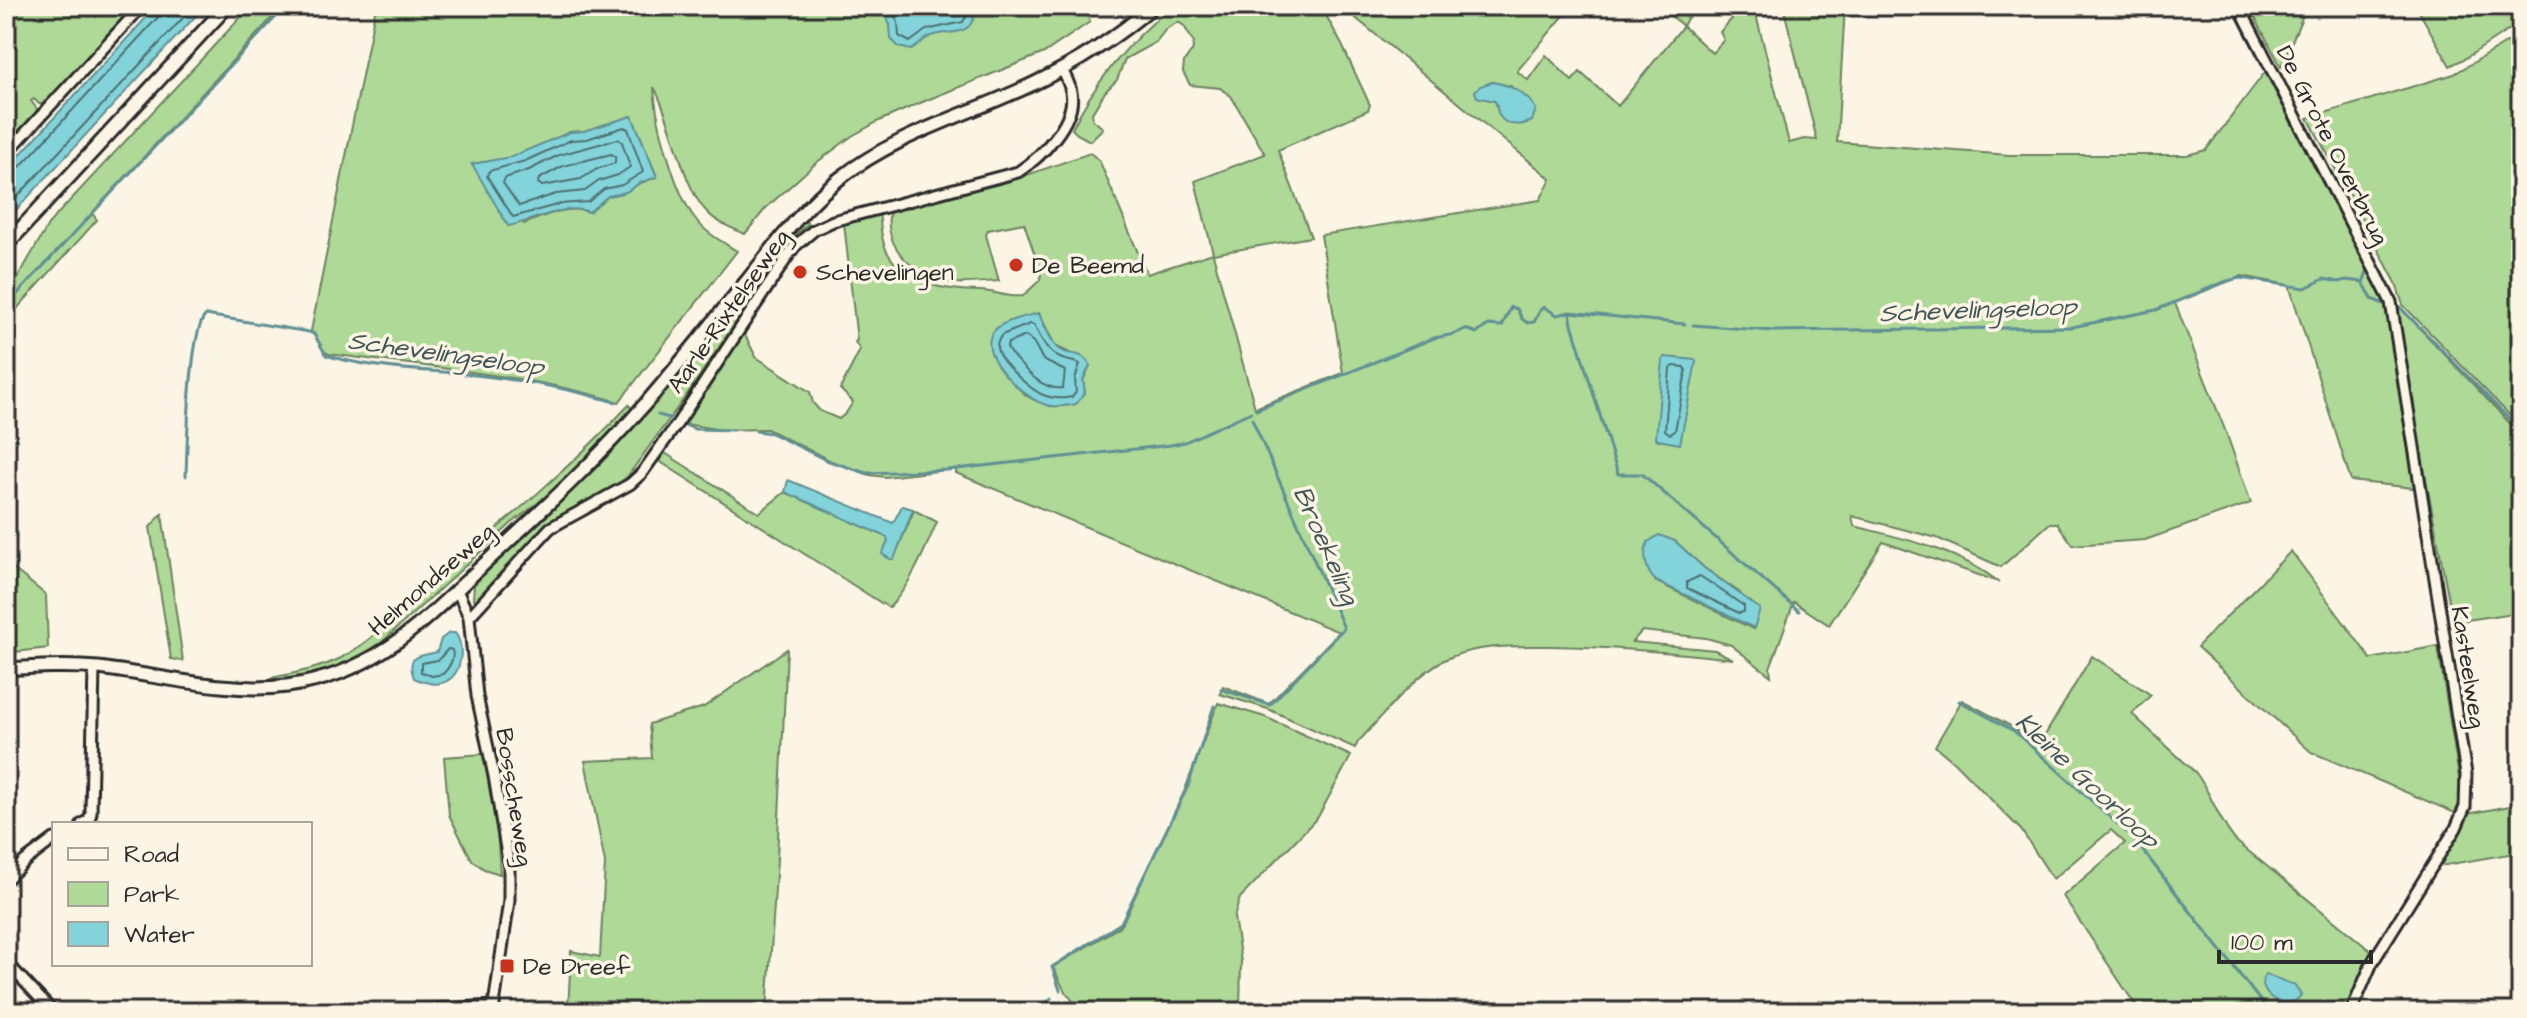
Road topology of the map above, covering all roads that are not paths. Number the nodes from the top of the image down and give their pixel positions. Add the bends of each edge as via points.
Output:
1 (142, 6) edge
2 (227, 6) edge
3 (1153, 6) edge
4 (2239, 6) edge
5 (1062, 69) junction
6 (6, 154) edge
7 (6, 245) edge
8 (2391, 302) joint
9 (646, 403) joint
10 (679, 421) joint
11 (457, 590) junction
12 (469, 617) junction
13 (94, 668) junction
14 (6, 669) edge
15 (86, 822) edge
16 (52, 841) edge
17 (6, 880) edge
18 (6, 962) edge
19 (494, 1009) edge
20 (53, 1012) edge
21 (383, 1012) edge
22 (2351, 1012) edge

1 - 6 street
2 - 7 main road
3 - 5 street, Aarle-Rixtelseweg
4 - 8 street, De Grote Overbrug
5 - 9 street, Aarle-Rixtelseweg via 890,144 841,177 786,228
5 - 10 street, Aarle-Rixtelseweg via 1072,94 1070,109 1051,142 1018,172 833,221 794,247
8 - 22 street, Kasteelweg via 2466,774 2465,807 2372,963
9 - 11 street, Helmondseweg via 586,468
10 - 12 street, Helmondseweg via 642,473 550,528
11 - 12 street, Bosscheweg
11 - 13 street, Helmondseweg via 387,650 327,678 255,687
12 - 19 street, Bosscheweg via 477,696 509,867
13 - 14 street, Helmondseweg
13 - 15 street via 91,813
16 - 17 street
18 - 20 street
19 - 21 street

